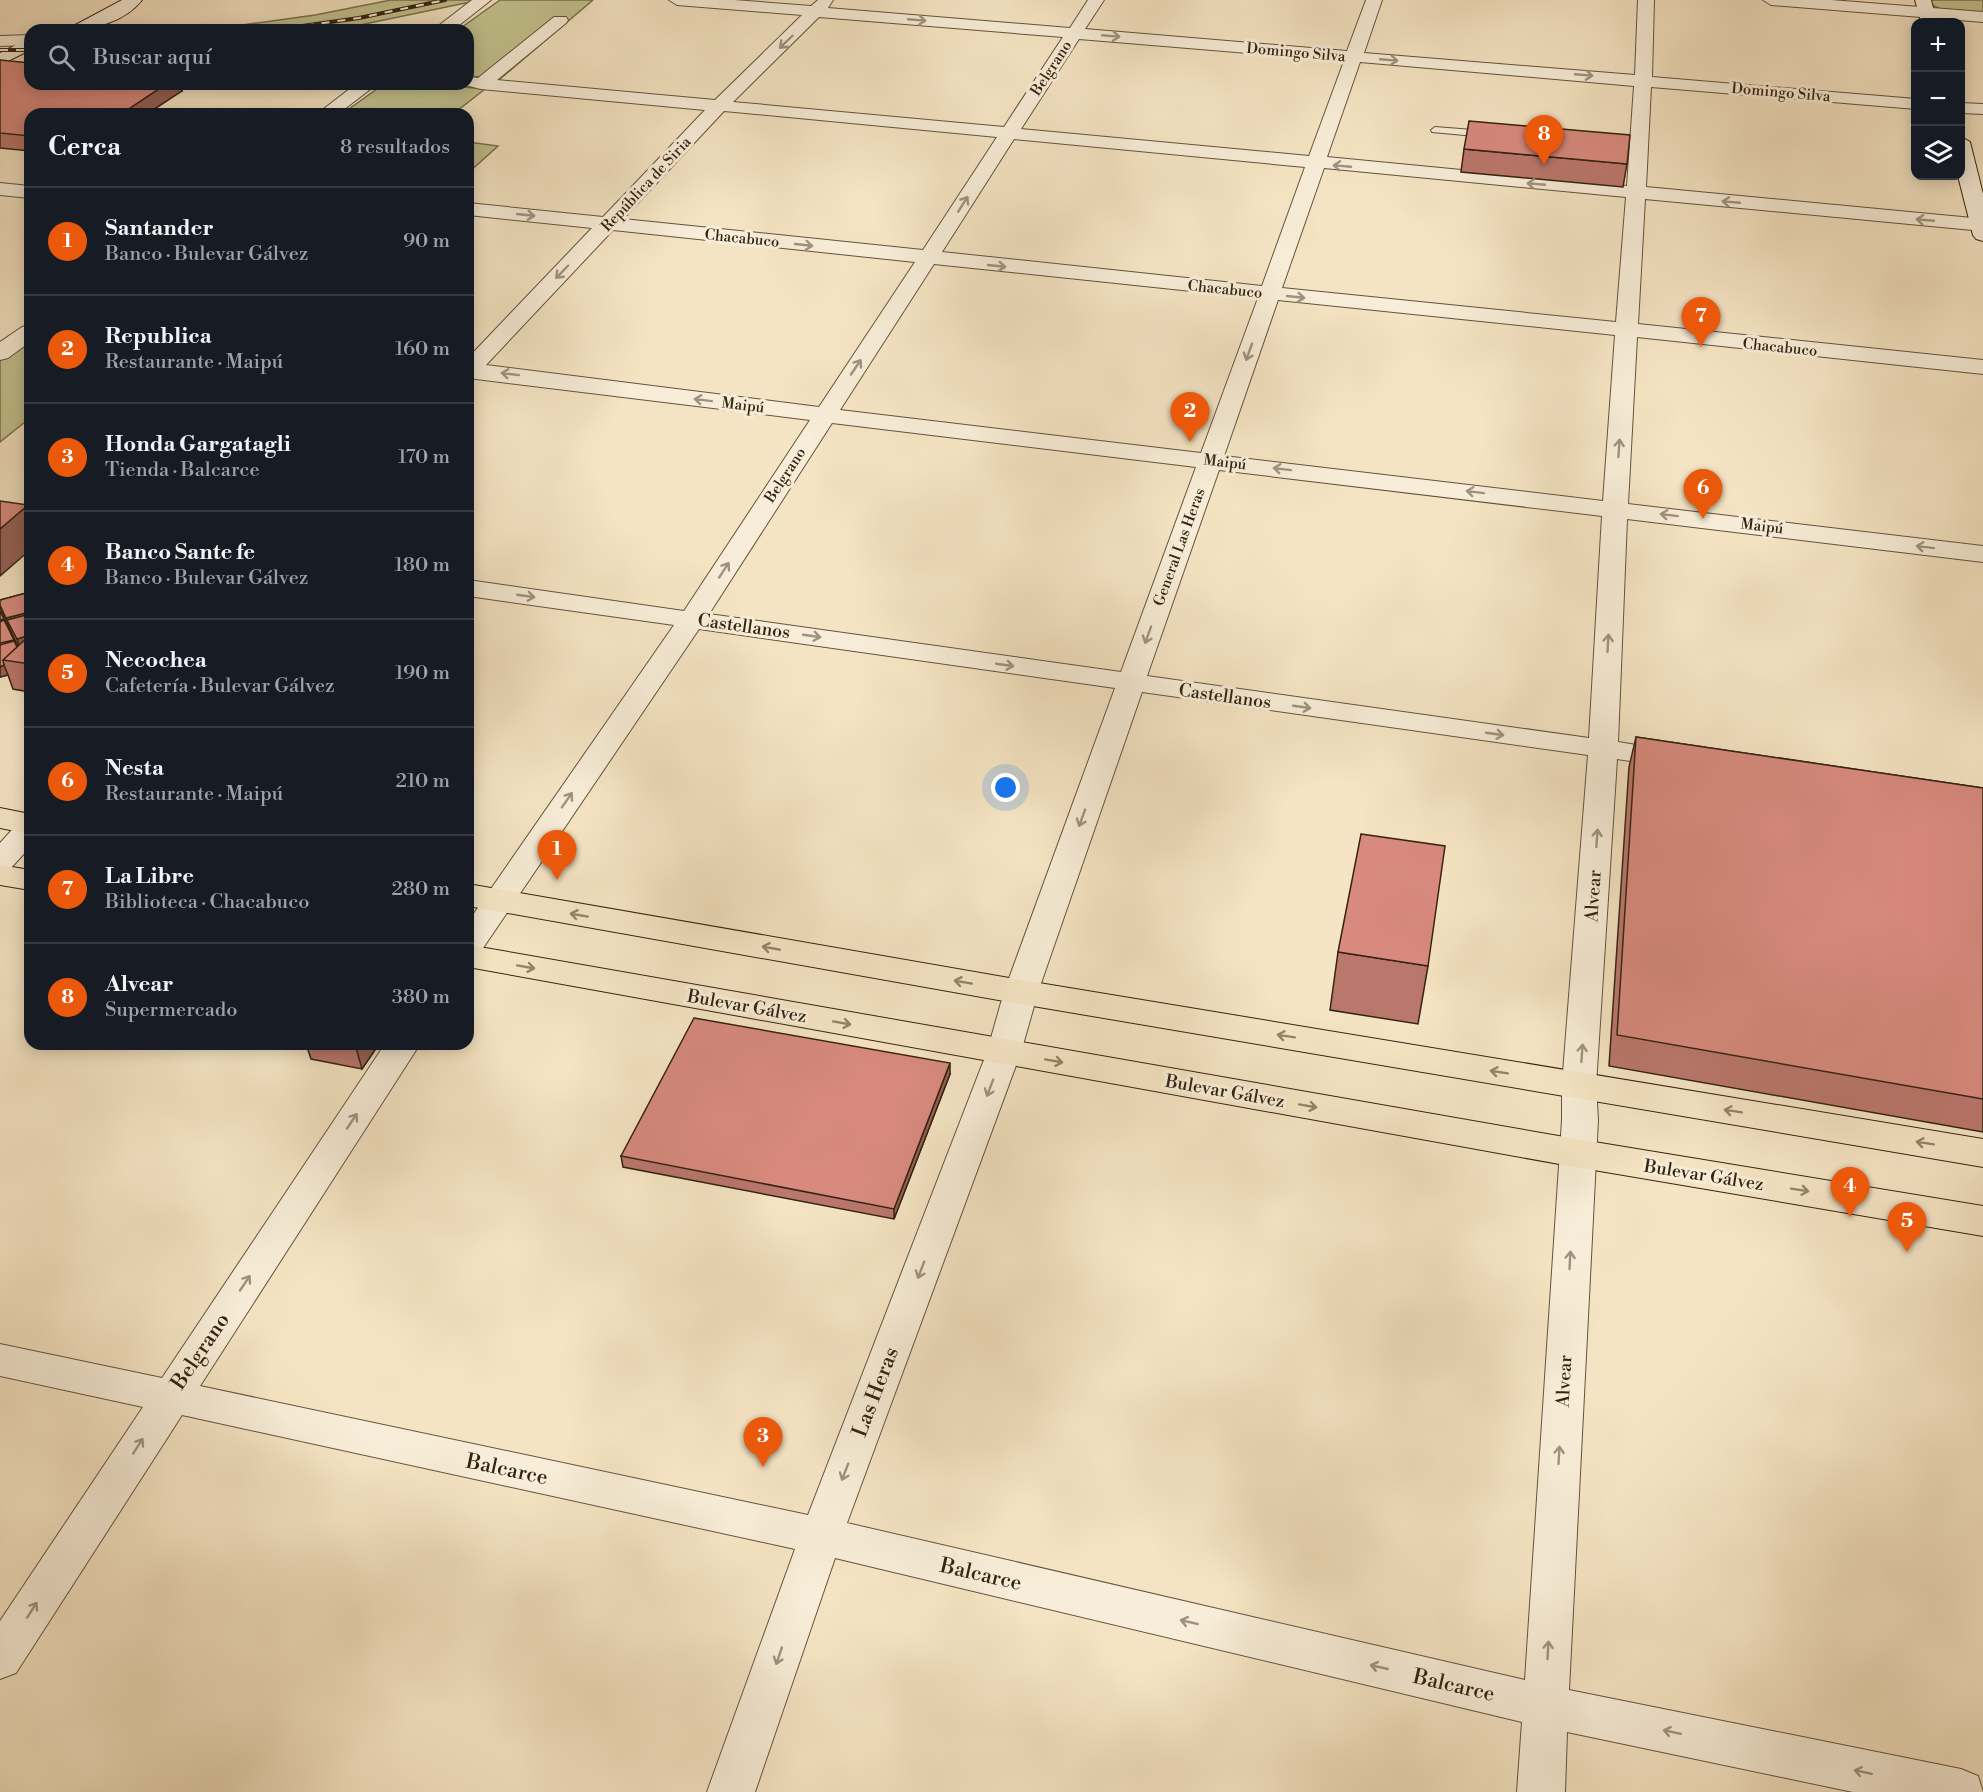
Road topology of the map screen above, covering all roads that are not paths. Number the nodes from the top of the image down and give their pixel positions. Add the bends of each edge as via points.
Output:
1 (102, 0) edge
2 (134, 0) edge
3 (483, 0) edge
4 (677, 0) edge
5 (1096, 0) edge
6 (1374, 0) edge
7 (1646, 0) edge
8 (1771, 0) edge
9 (822, 6) edge
10 (1926, 12) edge
11 (1983, 17) edge
12 (560, 20) dead end
13 (72, 24) edge
14 (82, 24) edge
15 (450, 24) edge
16 (1074, 33) junction
17 (0, 41) edge
18 (24, 41) edge
19 (24, 45) edge
20 (1353, 57) junction
21 (0, 60) edge
22 (1643, 80) junction
23 (474, 83) edge
24 (360, 90) edge
25 (1911, 104) edge
26 (718, 107) junction
27 (334, 108) edge
28 (1965, 108) edge
29 (1983, 110) edge
30 (1436, 130) dead end
31 (1007, 135) junction
32 (1492, 135) edge
33 (1965, 162) edge
34 (1316, 164) junction
35 (0, 189) edge
36 (24, 191) edge
37 (1635, 193) junction
38 (474, 210) edge
39 (608, 224) junction
40 (1982, 228) edge
41 (928, 259) junction
42 (1269, 294) junction
43 (1627, 331) junction
44 (24, 336) edge
45 (0, 353) edge
46 (474, 365) edge
47 (1983, 367) edge
48 (474, 371) edge
49 (824, 415) junction
50 (1210, 460) junction
51 (1615, 508) junction
52 (1983, 554) edge
53 (474, 589) edge
54 (692, 619) junction
55 (1131, 683) junction
56 (1603, 749) junction
57 (1698, 763) edge
58 (0, 818) edge
59 (24, 823) edge
60 (24, 835) edge
61 (0, 861) edge
62 (0, 875) edge
63 (24, 879) edge
64 (483, 897) edge
65 (474, 926) edge
66 (474, 957) edge
67 (1021, 992) junction
68 (399, 1050) edge
69 (1004, 1052) junction
70 (1579, 1085) junction
71 (1576, 1153) junction
72 (1983, 1153) edge
73 (1983, 1221) edge
74 (0, 1360) edge
75 (169, 1398) junction
76 (821, 1536) junction
77 (0, 1659) edge
78 (1545, 1706) junction
79 (731, 1792) edge
80 (1541, 1792) edge
81 (1961, 1792) edge

1 - 13 main road
2 - 14 main road via 104,19
3 - 15 main road
4 - 9 street, Domingo Silva
5 - 16 street, Belgrano
6 - 20 street, General Las Heras
7 - 22 street, Alvear
8 - 10 street
9 -> 16 street, Domingo Silva
9 -> 26 street, República de Siria
10 - 11 street
12 - 23 street
16 -> 20 street, Domingo Silva
16 - 31 street, Belgrano
17 - 18 street
19 - 21 main road
20 -> 22 street, Domingo Silva
20 - 34 street, General Las Heras
22 - 25 street, Domingo Silva
22 - 37 street, Alvear via 1632,146
23 - 26 street
24 - 27 main road
26 - 31 street
26 - 39 street, República de Siria
28 - 29 street
30 - 32 lane
31 - 34 street
41 -> 31 street, Belgrano
33 - 40 main road
37 -> 34 street
34 - 42 street, General Las Heras
35 - 36 main road
40 -> 37 street
37 - 43 street, Alvear
38 -> 39 street, Chacabuco
39 -> 41 street, Chacabuco
39 -> 46 street, República de Siria
41 -> 42 street, Chacabuco
49 -> 41 street, Belgrano
42 -> 43 street, Chacabuco
42 -> 50 street, General Las Heras
43 - 47 street, Chacabuco
51 -> 43 street, Alvear
44 - 45 main road
49 -> 48 street, Maipú
49 - 50 street, Maipú
54 -> 49 street, Belgrano
51 -> 50 street, Maipú
50 -> 55 street, General Las Heras
52 -> 51 street, Maipú
56 -> 51 street, Alvear
53 -> 54 street, Castellanos
54 -> 55 street, Castellanos
64 -> 54 street, Belgrano
55 -> 56 street, Castellanos
55 -> 67 street, General Las Heras
56 - 57 street, Castellanos
70 -> 56 street, Alvear
58 - 59 main road
60 - 61 street
62 - 63 main road
64 - 65 street, Belgrano
67 -> 64 main road
66 -> 69 main road, Bulevar Gálvez
67 - 69 street, Las Heras
70 -> 67 main road
75 -> 68 street, Belgrano
69 -> 71 main road, Bulevar Gálvez
69 -> 76 street, Las Heras
70 - 71 street, Alvear
72 -> 70 main road
71 -> 73 main road, Bulevar Gálvez
78 -> 71 street, Alvear
74 - 75 street, Balcarce
75 - 76 street, Balcarce
77 -> 75 street, Belgrano
78 -> 76 street, Balcarce
76 -> 79 street, Las Heras
78 - 80 street, Alvear
81 -> 78 street, Balcarce

